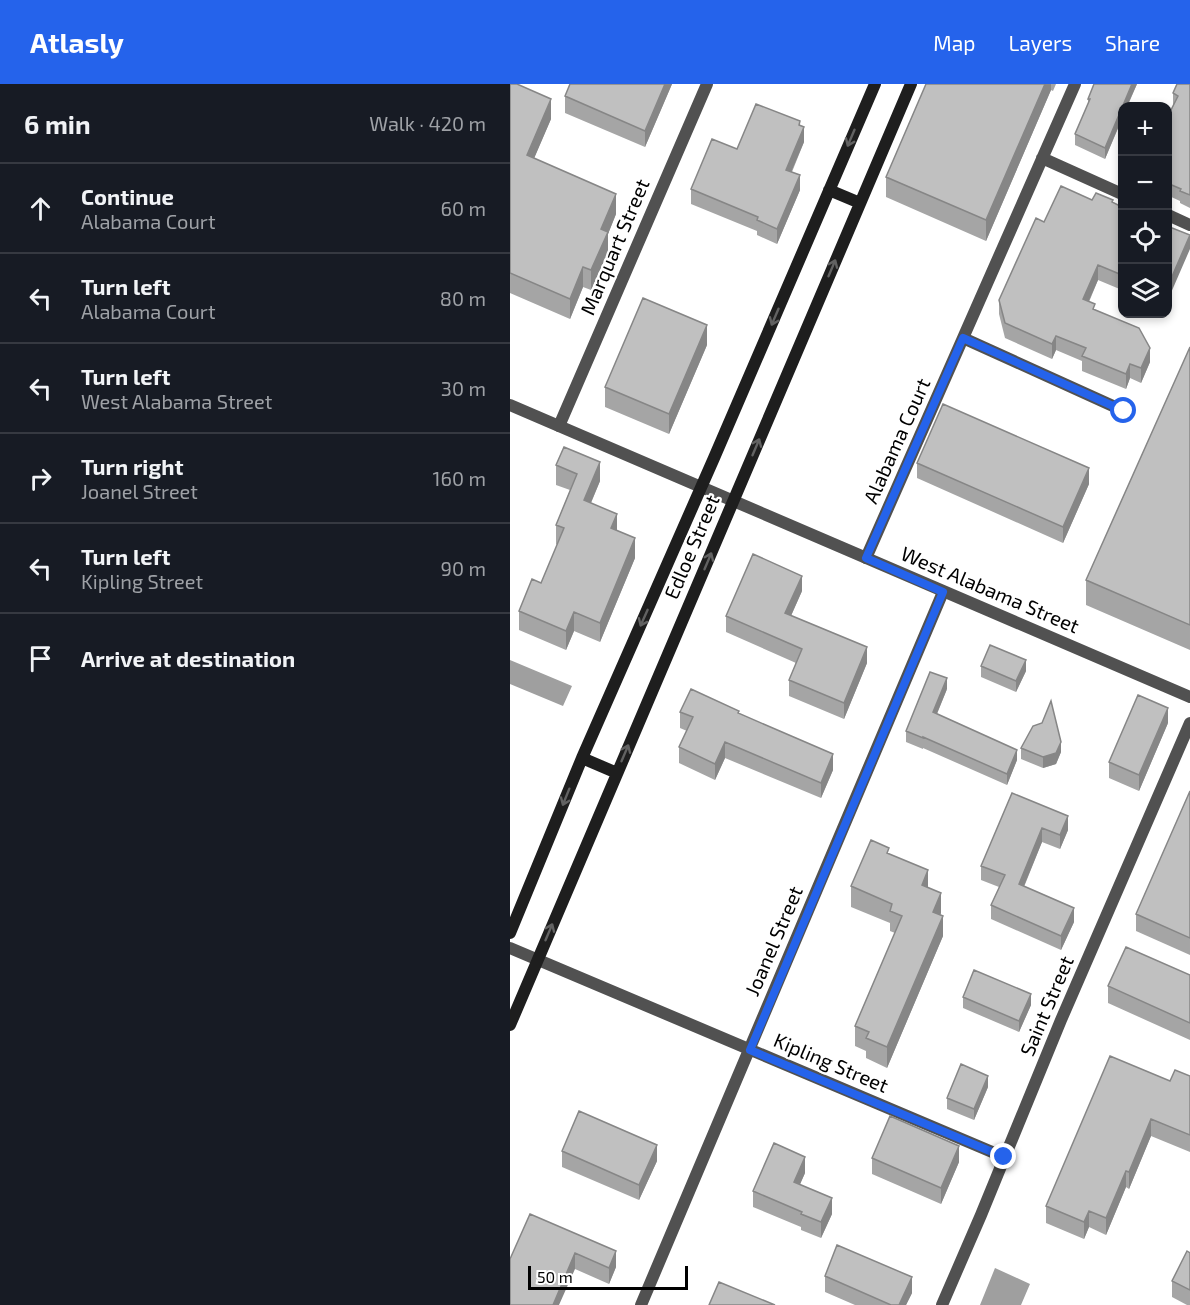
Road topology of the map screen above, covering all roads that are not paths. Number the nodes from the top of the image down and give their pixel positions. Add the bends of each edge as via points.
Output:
1 (706, 84) edge
2 (874, 84) edge
3 (911, 84) edge
4 (1075, 84) edge
5 (1042, 158) junction
6 (829, 189) junction
7 (1118, 192) edge
8 (860, 203) junction
9 (1172, 217) edge
10 (1190, 225) edge
11 (963, 338) junction
12 (510, 405) edge
13 (1124, 411) dead end
14 (559, 426) junction
15 (701, 487) junction
16 (733, 501) junction
17 (866, 558) junction
18 (943, 592) junction
19 (1190, 697) edge
20 (1190, 723) edge
21 (582, 758) junction
22 (617, 773) junction
23 (510, 933) edge
24 (510, 948) edge
25 (537, 960) junction
26 (510, 1025) edge
27 (750, 1050) junction
28 (1004, 1157) junction
29 (641, 1305) edge
30 (942, 1305) edge

1 - 14 street, Marquart Street
2 -> 6 main road, Edloe Street
3 - 8 main road, Edloe Street
4 - 5 street, Alabama Court
5 - 7 street
5 - 11 street, Alabama Court
6 - 8 main road
6 -> 15 main road, Edloe Street
16 -> 8 main road, Edloe Street
9 - 10 street
11 - 13 street
11 - 17 street, Alabama Court
12 - 14 street, West Alabama Street
14 - 15 street, West Alabama Street
15 - 16 street, West Alabama Street
15 -> 21 main road, Edloe Street
16 - 17 street, West Alabama Street
22 -> 16 main road, Edloe Street
17 - 18 street, West Alabama Street
18 - 19 street, West Alabama Street
18 - 27 street, Joanel Street
20 - 28 street, Saint Street
21 - 22 main road
21 -> 23 main road, Edloe Street
25 -> 22 main road, Edloe Street
24 - 25 street, Kipling Street
25 - 26 main road, Edloe Street
25 - 27 street, Kipling Street
27 - 28 street, Kipling Street
27 - 29 street, Joanel Street
28 - 30 street, Saint Street

